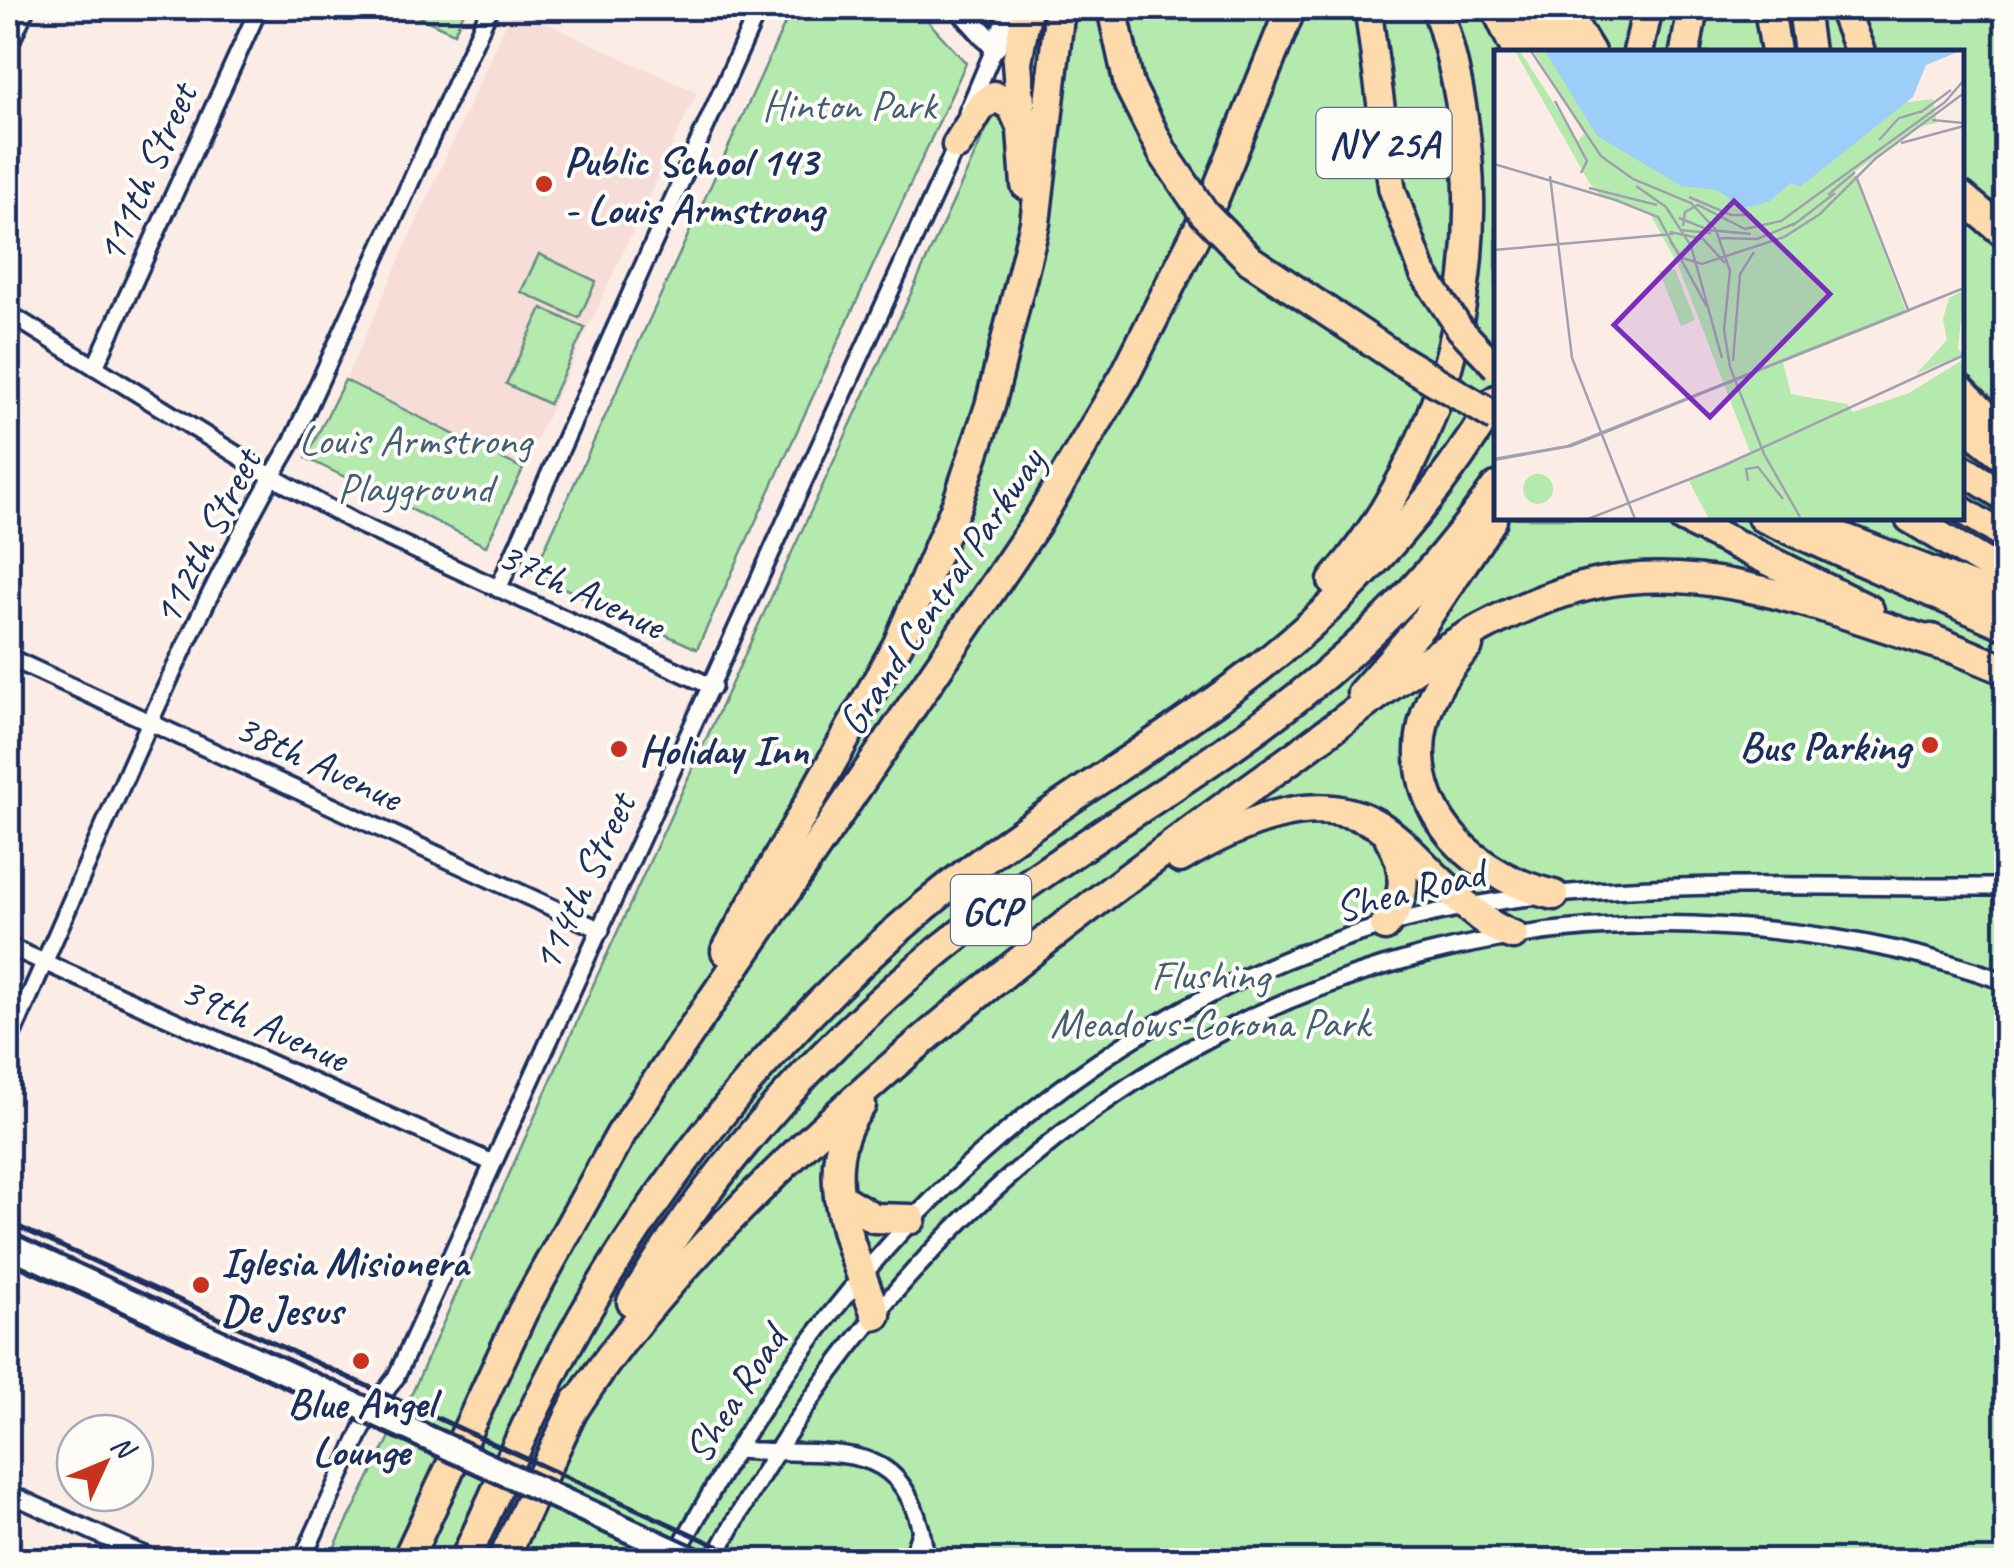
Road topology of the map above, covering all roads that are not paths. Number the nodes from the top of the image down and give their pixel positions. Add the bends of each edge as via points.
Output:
1 (26, 8) edge
2 (259, 8) edge
3 (490, 8) edge
4 (759, 8) edge
5 (960, 8) edge
6 (1013, 8) edge
7 (1027, 8) edge
8 (1060, 8) edge
9 (1112, 8) edge
10 (1127, 8) edge
11 (1291, 8) edge
12 (1368, 8) edge
13 (1437, 8) edge
14 (1496, 8) edge
15 (1516, 8) edge
16 (1540, 8) edge
17 (1563, 8) edge
18 (1648, 8) edge
19 (1694, 8) edge
20 (1769, 8) edge
21 (1803, 8) edge
22 (1843, 8) edge
23 (995, 47) junction
24 (8, 48) edge
25 (1517, 50) edge
26 (1546, 50) edge
27 (1566, 50) edge
28 (1589, 50) edge
29 (1638, 50) edge
30 (1685, 50) edge
31 (1776, 50) edge
32 (1808, 50) edge
33 (1859, 50) edge
34 (1018, 88) junction
35 (1022, 130) junction
36 (957, 144) junction
37 (1163, 153) junction
38 (1964, 199) edge
39 (2006, 234) edge
40 (1023, 271) junction
41 (8, 314) edge
42 (1494, 365) edge
43 (95, 367) junction
44 (1964, 393) edge
45 (1494, 403) edge
46 (1494, 416) edge
47 (1964, 425) edge
48 (2006, 435) edge
49 (2006, 458) edge
50 (1964, 470) edge
51 (271, 476) junction
52 (1494, 489) edge
53 (2004, 496) edge
54 (1964, 511) edge
55 (1494, 517) edge
56 (1686, 520) edge
57 (1767, 520) edge
58 (1797, 520) edge
59 (1912, 520) edge
60 (1998, 532) edge
61 (2006, 576) edge
62 (1970, 585) junction
63 (498, 588) junction
64 (2006, 601) edge
65 (1507, 616) junction
66 (2006, 628) edge
67 (1948, 646) junction
68 (8, 657) edge
69 (2006, 670) edge
70 (713, 687) junction
71 (1224, 693) junction
72 (153, 722) junction
73 (1242, 794) junction
74 (1375, 824) junction
75 (2006, 887) edge
76 (1554, 895) junction
77 (1468, 906) junction
78 (1384, 926) junction
79 (601, 930) junction
80 (1055, 934) junction
81 (1513, 934) junction
82 (8, 946) edge
83 (44, 963) junction
84 (2006, 982) edge
85 (942, 1022) junction
86 (8, 1044) edge
87 (621, 1134) junction
88 (494, 1164) junction
89 (839, 1197) junction
90 (911, 1219) junction
91 (8, 1245) edge
92 (862, 1274) junction
93 (876, 1315) junction
94 (370, 1412) junction
95 (570, 1414) junction
96 (736, 1450) junction
97 (778, 1453) junction
98 (8, 1493) edge
99 (922, 1526) junction
100 (156, 1560) edge
101 (302, 1560) edge
102 (408, 1560) edge
103 (465, 1560) edge
104 (503, 1560) edge
105 (673, 1560) edge
106 (694, 1560) edge
107 (714, 1560) edge
108 (910, 1560) edge
109 (926, 1560) edge

1 - 24 street
2 - 43 street, 111th Street
3 - 51 street, 112th Street
4 - 63 street
5 - 23 street
6 - 23 street, 114th Street
7 - 34 highway
8 - 40 highway via 1038,201
9 - 37 highway via 1129,84
10 - 37 highway via 1138,88
11 - 87 highway, Grand Central Parkway via 1200,230 1090,435
12 - 42 main road, NY 25A, bridge via 1392,189 1423,272 1460,329
13 - 71 highway via 1456,76 1470,182 1466,283 1442,387 1410,466 1370,535
14 - 25 highway
15 - 26 main road
16 - 27 highway
17 - 28 highway
18 - 29 highway
19 - 30 highway
20 - 31 highway
21 - 32 highway
22 - 33 highway
23 - 34 highway
23 - 36 street, 114th Street
34 - 35 highway
35 - 36 highway via 1012,106 994,96
35 - 40 highway
36 - 70 street, 114th Street
37 - 46 highway, bridge via 1204,214 1250,260
38 - 39 highway
40 - 87 highway via 982,432 913,613
41 - 43 street, 37th Avenue
43 - 51 street, 37th Avenue
44 - 48 highway
45 - 71 highway, GCP via 1442,482 1377,560 1304,631
47 - 49 highway
50 - 53 highway
51 - 63 street, 37th Avenue
51 - 72 street, 112th Street
52 - 95 highway, GCP via 1401,603 1327,673 970,926 820,1059 690,1213 634,1297
54 - 60 main road
55 - 73 highway via 1382,673
56 - 67 highway
57 - 62 main road
58 - 62 highway
59 - 62 highway
61 - 62 highway
62 - 64 highway
62 - 66 main road
63 - 70 street, 37th Avenue
65 - 67 highway via 1601,583 1688,578 1733,584
65 - 73 highway via 1450,646
65 - 76 highway via 1465,650 1435,689 1421,724 1422,772 1438,819 1461,849 1505,878
67 - 69 highway
68 - 72 street, 38th Avenue
70 - 79 street, 114th Street
71 - 103 highway, GCP via 949,886 848,976 745,1085 654,1204 582,1318
72 - 79 street, 38th Avenue
72 - 83 street, 112th Street
73 - 80 highway
74 - 77 highway
74 - 78 highway via 1396,848 1404,882
74 - 80 highway via 1315,810 1254,822
75 - 76 street, Shea Road
76 - 77 street, Shea Road
77 - 78 street, Shea Road
77 - 81 highway
78 - 90 street, Shea Road via 1242,980 1126,1043 1014,1123
79 - 88 street, 114th Street
80 - 85 highway
81 - 84 street, Shea Road via 1642,924 1774,930 1892,948
81 - 93 street, Shea Road via 1410,955 1340,978 1158,1066 1020,1167
82 - 83 street, 39th Avenue
83 - 86 street, 112th Street
83 - 88 street, 39th Avenue
85 - 89 highway via 850,1118 836,1161
85 - 95 highway via 860,1092 676,1272
87 - 102 highway, Grand Central Parkway via 523,1312
88 - 94 street, 114th Street via 396,1377
89 - 90 highway via 874,1218
89 - 92 highway
90 - 92 street, Shea Road
91 - 94 main road
92 - 93 highway
92 - 96 street, Shea Road
93 - 97 street, Shea Road
94 - 101 street, 114th Street
94 - 106 main road, bridge
95 - 104 highway, GCP
96 - 97 street
96 - 105 street, Shea Road
97 - 99 street via 879,1463 909,1491
97 - 107 street, Shea Road
98 - 100 street
99 - 108 street
99 - 109 street

